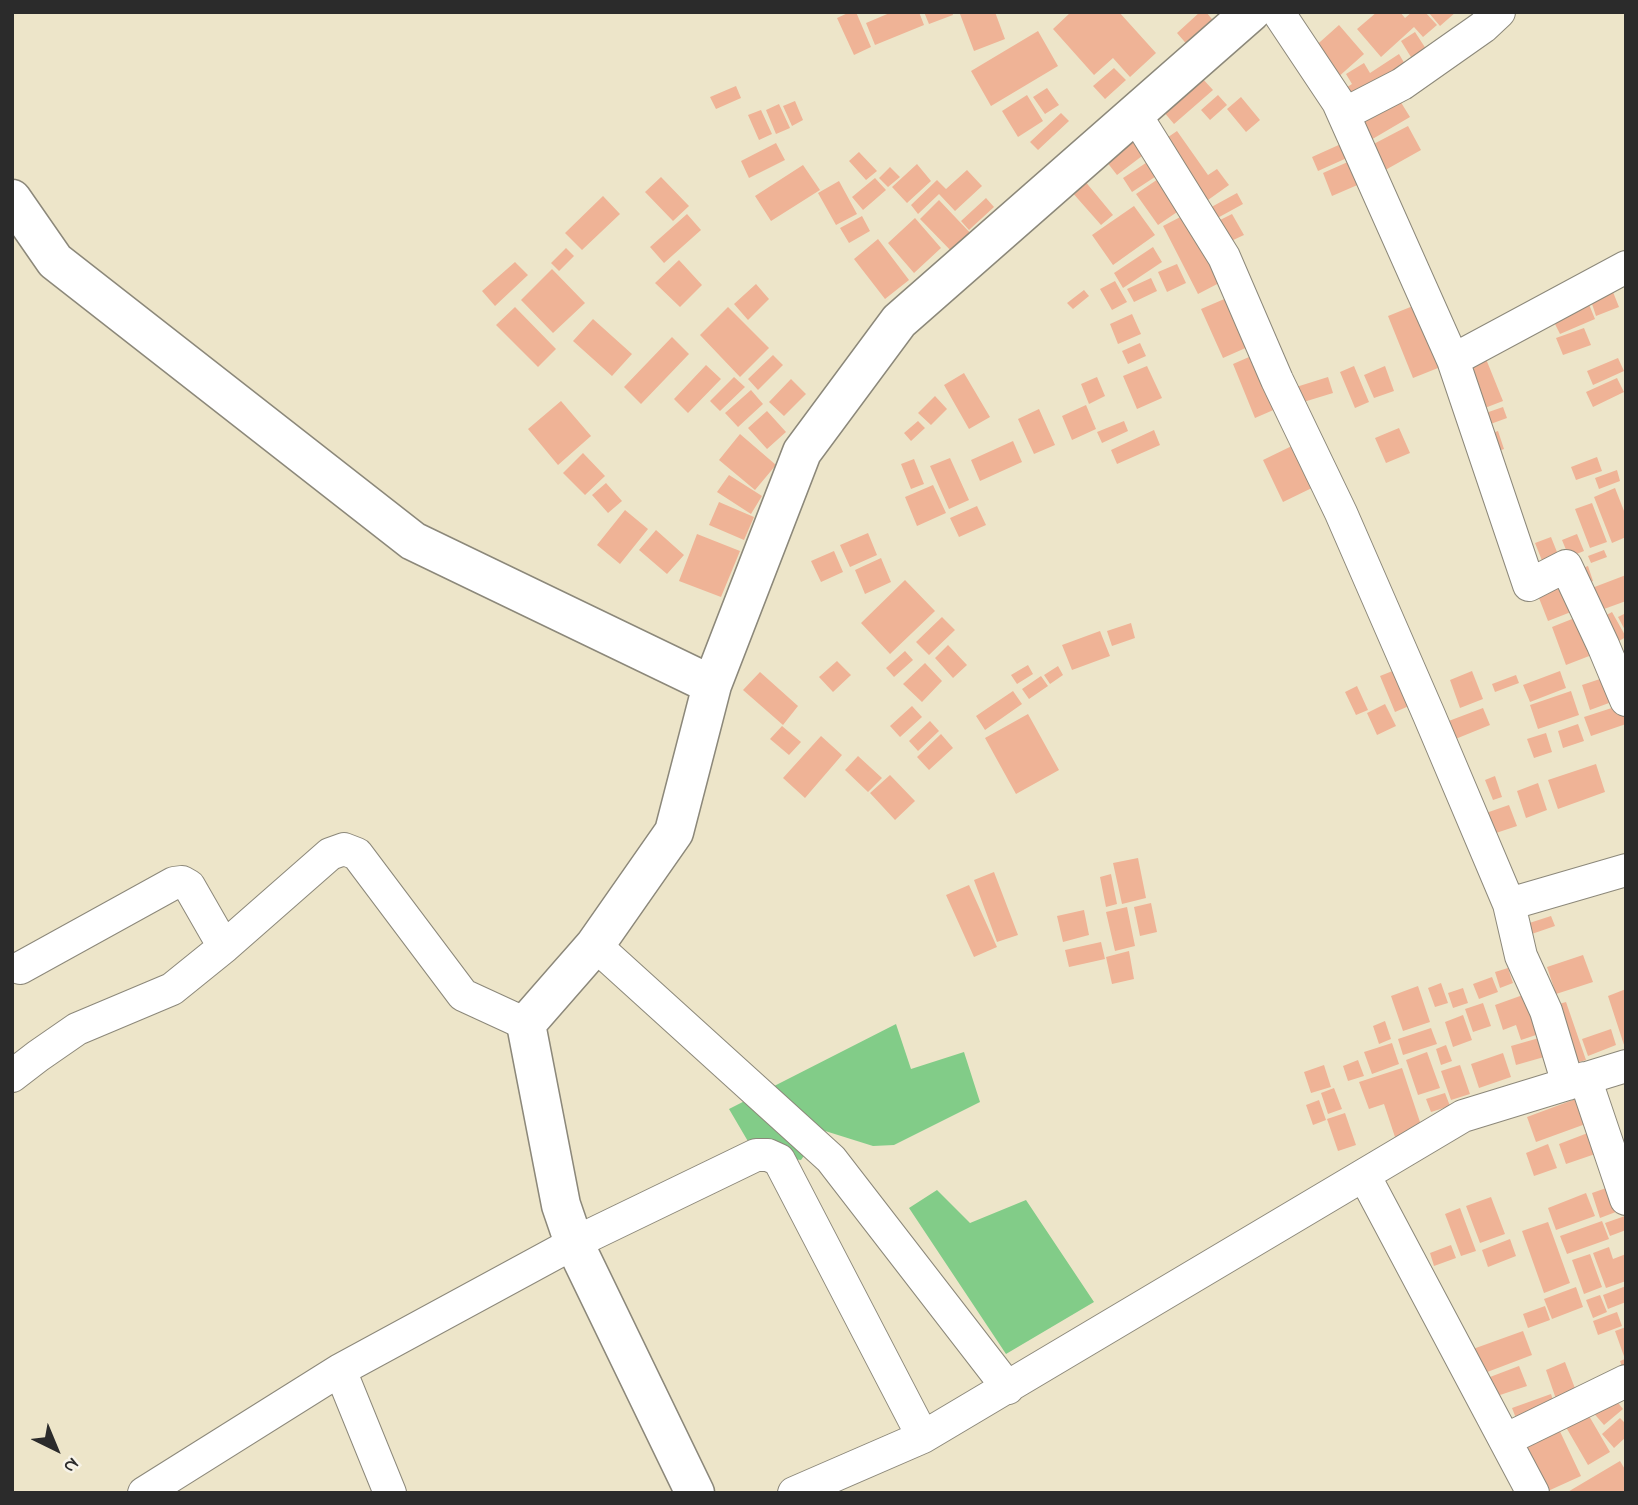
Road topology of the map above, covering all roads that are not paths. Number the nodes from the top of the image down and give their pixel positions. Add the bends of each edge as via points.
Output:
1 (1251, 12) edge
2 (1278, 12) edge
3 (1499, 12) edge
4 (1135, 114) junction
5 (1344, 114) junction
6 (12, 199) edge
7 (1626, 267) edge
8 (1453, 360) junction
9 (712, 685) junction
10 (1626, 700) edge
11 (1626, 870) edge
12 (1509, 904) junction
13 (595, 945) junction
14 (224, 947) junction
15 (20, 968) dead end
16 (526, 1024) junction
17 (1626, 1066) edge
18 (12, 1076) edge
19 (1577, 1081) junction
20 (1364, 1175) junction
21 (1626, 1199) edge
22 (574, 1242) junction
23 (340, 1370) junction
24 (1626, 1381) edge
25 (1007, 1388) junction
26 (923, 1437) junction
27 (1505, 1440) junction
28 (148, 1492) edge
29 (390, 1493) edge
30 (695, 1493) edge
31 (794, 1493) edge
32 (1533, 1493) edge

1 - 4 street
2 - 5 street
3 - 5 street via 1402,84
4 - 9 street via 899,321 802,452
4 - 12 street via 1224,257 1347,526
5 - 8 street
6 - 9 street via 55,261 413,541
7 - 8 street
8 - 10 street via 1529,585 1566,566
9 - 13 street via 674,832
11 - 12 street
12 - 19 street via 1521,956
13 - 16 street
13 - 25 street via 831,1159
14 - 15 street via 182,882
14 - 16 street via 330,854 344,849 357,853 463,995
14 - 18 street via 172,989 77,1029
16 - 22 street via 561,1205
17 - 19 street
19 - 20 street via 1463,1116
19 - 21 street
20 - 25 street
20 - 27 street
22 - 23 street
22 - 26 street via 755,1155 779,1160
22 - 30 street
23 - 28 street
23 - 29 street
24 - 27 street
25 - 26 street
26 - 31 street
27 - 32 street

